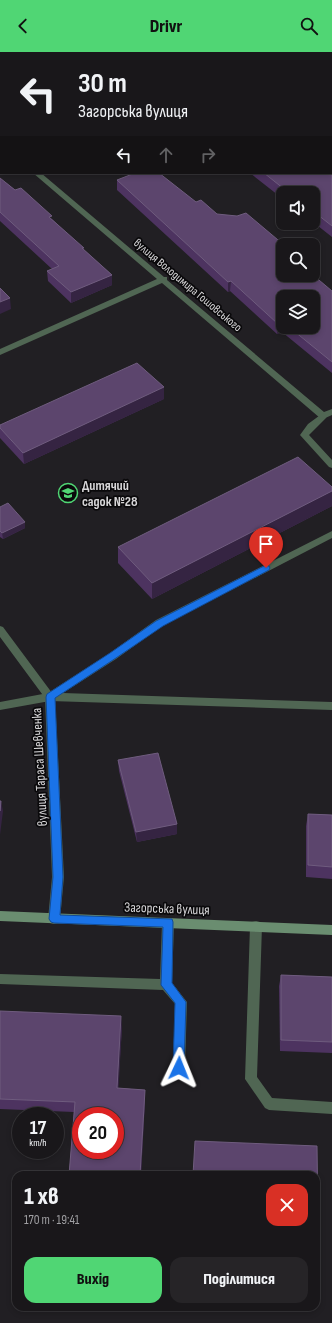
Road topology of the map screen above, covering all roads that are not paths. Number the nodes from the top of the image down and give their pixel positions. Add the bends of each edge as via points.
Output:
1 (38, 174) edge
2 (164, 279) junction
3 (0, 352) edge
4 (332, 412) edge
5 (323, 416) junction
6 (332, 465) edge
7 (332, 534) edge
8 (0, 630) edge
9 (50, 697) junction
10 (0, 706) edge
11 (332, 706) edge
12 (0, 916) edge
13 (54, 919) junction
14 (168, 922) junction
15 (256, 926) junction
16 (332, 930) edge
17 (0, 979) edge
18 (166, 985) junction
19 (179, 1068) dead end
20 (332, 1108) edge

1 - 2 street, вулиця Володимира Гошовського
2 - 3 street
2 - 5 street, вулиця Володимира Гошовського
4 - 5 street
5 - 6 street via 304,435
7 - 9 street via 159,623
8 - 9 street, вулиця Тараса Шевченка
9 - 10 street
9 - 11 street
9 - 13 street, вулиця Тараса Шевченка via 58,877
12 - 13 street, Загорська вулиця
13 - 14 street, Загорська вулиця
14 - 15 street, Загорська вулиця
14 - 18 street
15 - 16 street, Загорська вулиця
15 - 20 street via 251,1079 269,1104
17 - 18 street
18 - 19 street via 181,1002

